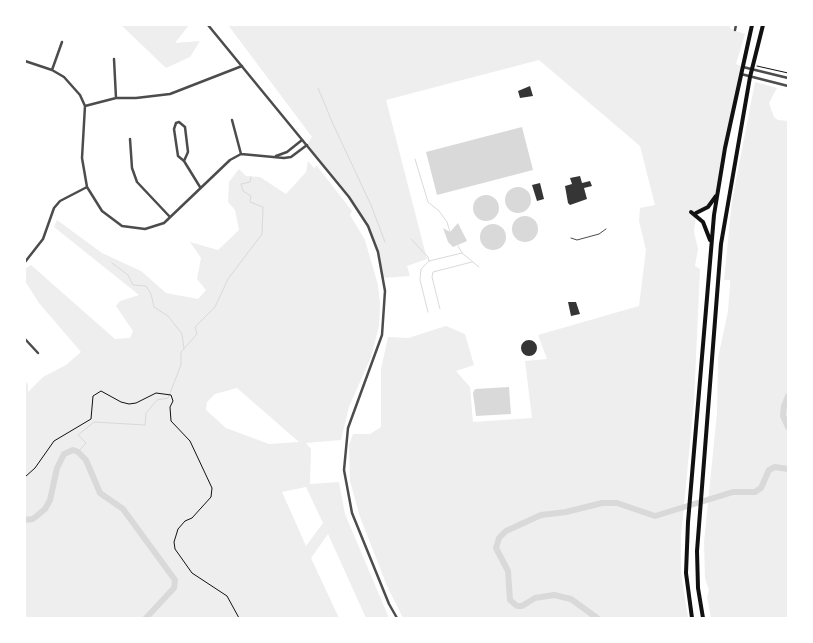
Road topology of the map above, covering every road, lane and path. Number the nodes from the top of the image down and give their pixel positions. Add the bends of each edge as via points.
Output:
1 (208, 25) edge
2 (736, 25) edge
3 (752, 25) edge
4 (763, 25) edge
5 (735, 30) dead end
6 (62, 42) dead end
7 (114, 59) dead end
8 (25, 61) edge
9 (242, 66) junction
10 (757, 66) dead end
11 (743, 68) junction
12 (52, 70) junction
13 (752, 70) junction
14 (788, 73) edge
15 (741, 74) junction
16 (750, 77) junction
17 (788, 78) edge
18 (788, 86) edge
19 (116, 98) junction
20 (85, 106) junction
21 (232, 120) dead end
22 (130, 140) dead end
23 (302, 140) junction
24 (307, 145) junction
25 (240, 154) junction
26 (275, 157) junction
27 (184, 161) junction
28 (200, 186) junction
29 (87, 187) junction
30 (717, 194) junction
31 (170, 217) junction
32 (606, 229) dead end
33 (571, 238) dead end
34 (711, 245) junction
35 (25, 262) edge
36 (25, 339) edge
37 (38, 353) dead end
38 (25, 477) edge
39 (239, 618) edge
40 (397, 618) edge
41 (692, 618) edge
42 (703, 618) edge

1 - 9 street
2 - 5 street
3 - 11 main road
4 - 13 main road
6 - 12 street
7 - 19 street
8 - 12 street
9 - 19 street via 170,94
9 - 23 street
10 - 14 path
11 - 13 street
11 - 15 main road
12 - 20 street via 69,82
13 - 16 main road
13 - 17 street
15 - 16 street
15 - 30 main road
16 - 18 street
16 - 42 main road via 724,217 699,519 697,573
19 - 20 street
20 - 29 street via 82,158
21 - 25 street
22 - 31 street via 132,168 137,182
23 - 24 street
23 - 26 street
24 - 26 street via 291,156
24 - 40 street via 361,215 373,238 381,266 385,291 382,335 348,428 344,470 352,513
25 - 26 street
25 - 28 street
27 - 27 street via 188,152 185,127 179,122 174,129 178,156
27 - 28 street
28 - 31 street
29 - 31 street via 102,211 122,226 156,227
29 - 35 street via 60,201 54,208 43,239
30 - 34 main road
30 - 34 main road via 708,207 694,212 706,226
32 - 33 lane via 577,240
34 - 41 main road via 688,522 686,573
36 - 37 street
38 - 39 path via 54,442 91,419 94,396 100,391 129,404 156,393 171,395 171,421 190,441 212,488 211,497 178,529 175,549 192,573 227,596

